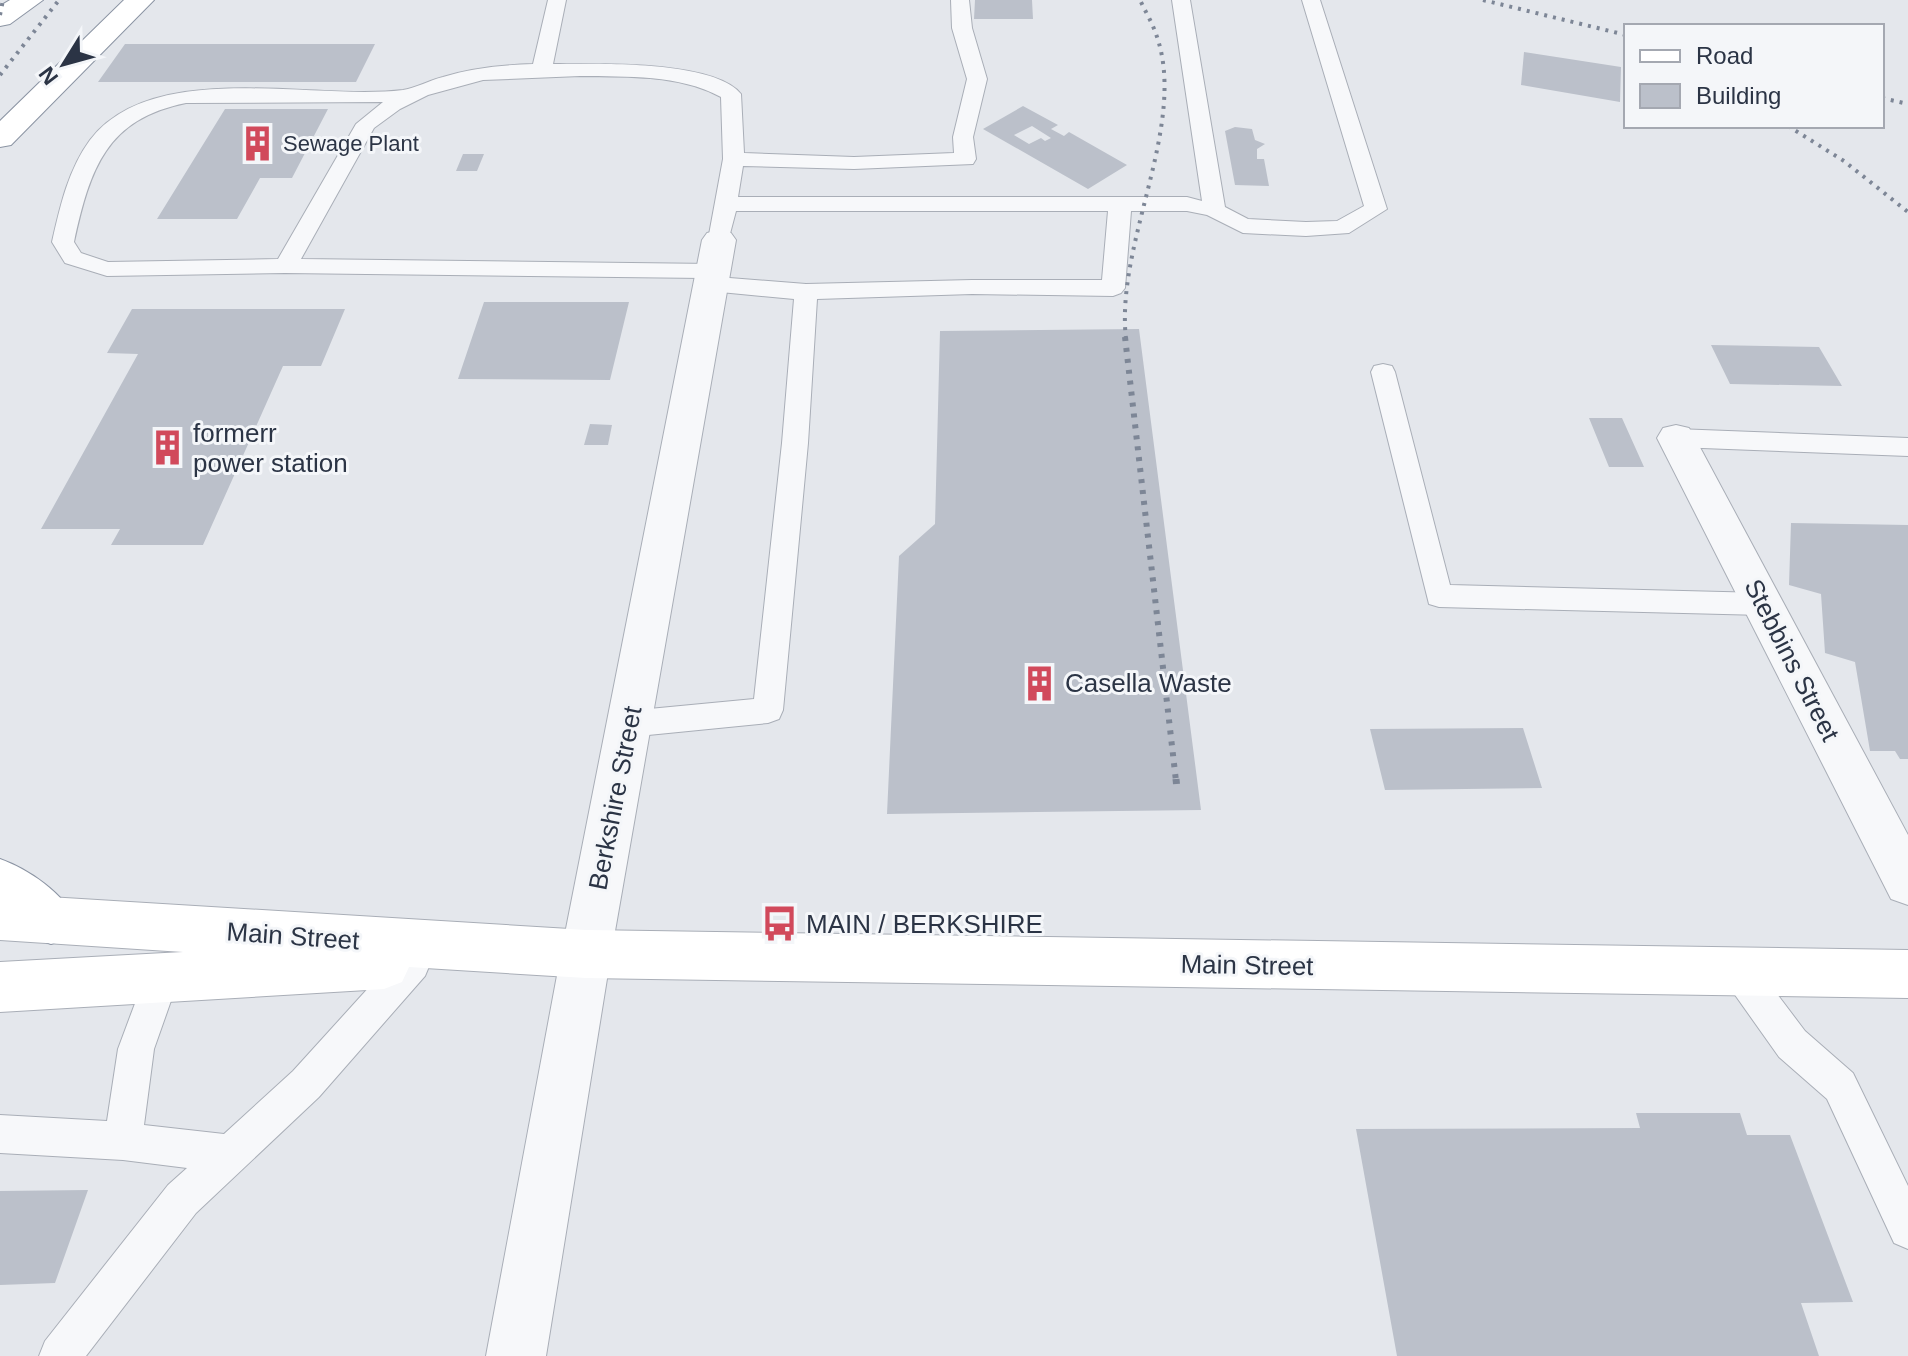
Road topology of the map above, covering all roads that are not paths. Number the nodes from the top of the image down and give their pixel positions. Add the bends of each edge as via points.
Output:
1 (29, 0) edge
2 (140, 0) edge
3 (557, 0) edge
4 (960, 0) edge
5 (1181, 0) edge
6 (1311, 0) edge
7 (0, 18) edge
8 (543, 68) junction
9 (407, 96) junction
10 (3, 134) edge
11 (734, 159) junction
12 (1120, 204) junction
13 (1214, 210) junction
14 (717, 250) junction
15 (285, 266) junction
16 (806, 292) junction
17 (1383, 372) dead end
18 (1676, 438) joint
19 (1908, 447) edge
20 (1763, 604) junction
21 (628, 724) junction
22 (0, 881) edge
23 (1908, 883) edge
24 (0, 917) edge
25 (51, 921) junction
26 (586, 954) junction
27 (413, 964) junction
28 (1740, 973) junction
29 (1908, 974) edge
30 (161, 978) junction
31 (0, 987) edge
32 (0, 1134) edge
33 (123, 1141) junction
34 (231, 1154) junction
35 (1908, 1229) edge
36 (60, 1356) edge
37 (516, 1356) edge

1 - 7 main road
2 - 10 main road
3 - 8 lane
4 - 11 lane via 977,79 963,137 965,159
5 - 13 lane
6 - 13 lane via 1376,209 1341,228 1306,229 1243,226
8 - 9 lane via 486,73
8 - 11 lane via 707,80 731,94
9 - 15 lane via 366,124
9 - 15 lane via 163,99 135,108 111,128 88,159 63,242 73,258 107,269
11 - 14 lane
12 - 13 lane via 1187,204
12 - 14 lane
12 - 16 lane via 1113,288
14 - 15 lane
14 - 16 lane
14 - 21 street, Berkshire Street
16 - 21 lane via 768,710
17 - 20 lane via 1439,596
18 - 19 lane
18 - 20 street, Stebbins Street
20 - 23 street, Stebbins Street
21 - 26 street, Berkshire Street
22 - 25 main road
24 - 25 main road, Main Street
25 - 26 main road, Main Street
26 - 27 main road, Main Street
26 - 28 main road, Main Street
26 - 37 street, Berkshire Street
27 - 30 main road, Main Street
27 - 34 lane via 306,1084
28 - 29 main road, Main Street
28 - 35 lane via 1792,1044 1840,1086
30 - 31 main road, Main Street
30 - 33 lane via 136,1049
32 - 33 lane
33 - 34 lane
34 - 36 lane via 182,1199

